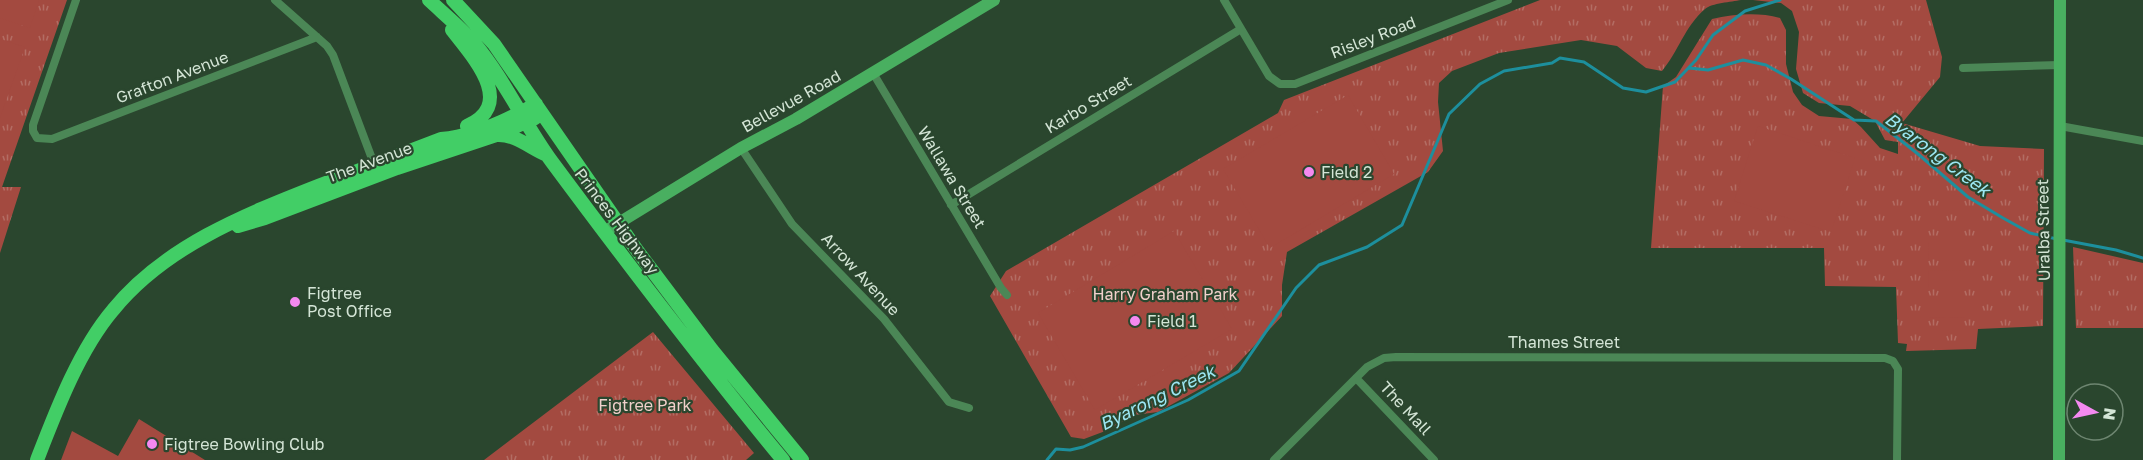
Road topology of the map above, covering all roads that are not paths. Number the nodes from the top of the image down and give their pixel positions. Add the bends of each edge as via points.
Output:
1 (76, 0) edge
2 (275, 0) edge
3 (428, 0) edge
4 (453, 0) edge
5 (994, 0) edge
6 (1224, 0) edge
7 (1508, 0) edge
8 (2060, 0) edge
9 (1241, 29) junction
10 (317, 37) junction
11 (2059, 65) junction
12 (1964, 68) dead end
13 (873, 73) junction
14 (539, 110) junction
15 (524, 117) junction
16 (2060, 126) junction
17 (496, 135) junction
18 (441, 139) junction
19 (2143, 141) edge
20 (741, 148) junction
21 (547, 155) junction
22 (374, 164) junction
23 (951, 205) junction
24 (618, 223) junction
25 (604, 232) junction
26 (205, 238) junction
27 (1007, 294) dead end
28 (1356, 378) junction
29 (969, 408) dead end
30 (37, 460) edge
31 (783, 460) edge
32 (802, 460) edge
33 (1274, 460) edge
34 (1434, 460) edge
35 (1897, 460) edge
36 (2059, 460) edge

1 - 10 street, Grafton Avenue via 33,124 37,138 52,139
2 - 10 street
3 - 15 main road, Princes Highway via 474,42
3 - 18 main road via 469,53 491,94 484,116
4 - 14 main road, Princes Highway via 494,44
5 - 13 street, Bellevue Road
6 - 9 street
7 - 9 street, Risley Road via 1295,84 1280,84 1269,76
8 - 11 street, Uralba Street
9 - 23 street, Karbo Street
10 - 22 street via 333,55
11 - 12 street
11 - 16 street, Uralba Street
13 - 20 street, Bellevue Road
13 - 23 street, Wallawa Street
14 - 15 main road, The Avenue
14 - 24 main road, Princes Highway
15 - 17 main road, The Avenue
15 - 18 main road, The Avenue via 457,138
15 - 21 main road, Princes Highway
16 - 19 street
16 - 36 street, Uralba Street
17 - 21 main road via 515,137
17 - 26 main road, The Avenue
18 - 22 main road, The Avenue
20 - 24 street, Bellevue Road
20 - 29 street, Arrow Avenue via 792,224 884,319 949,402
21 - 25 main road, Princes Highway
22 - 26 main road, The Avenue via 260,208
23 - 27 street, Wallawa Street
24 - 25 street, Bellevue Road
24 - 32 main road, Princes Highway via 698,331
25 - 31 main road, Princes Highway
26 - 30 main road, The Avenue via 148,274 112,310 82,358
28 - 33 street, Thames Street
28 - 34 street, The Mall
28 - 35 street, Thames Street via 1376,361 1392,357 1879,357 1897,365

